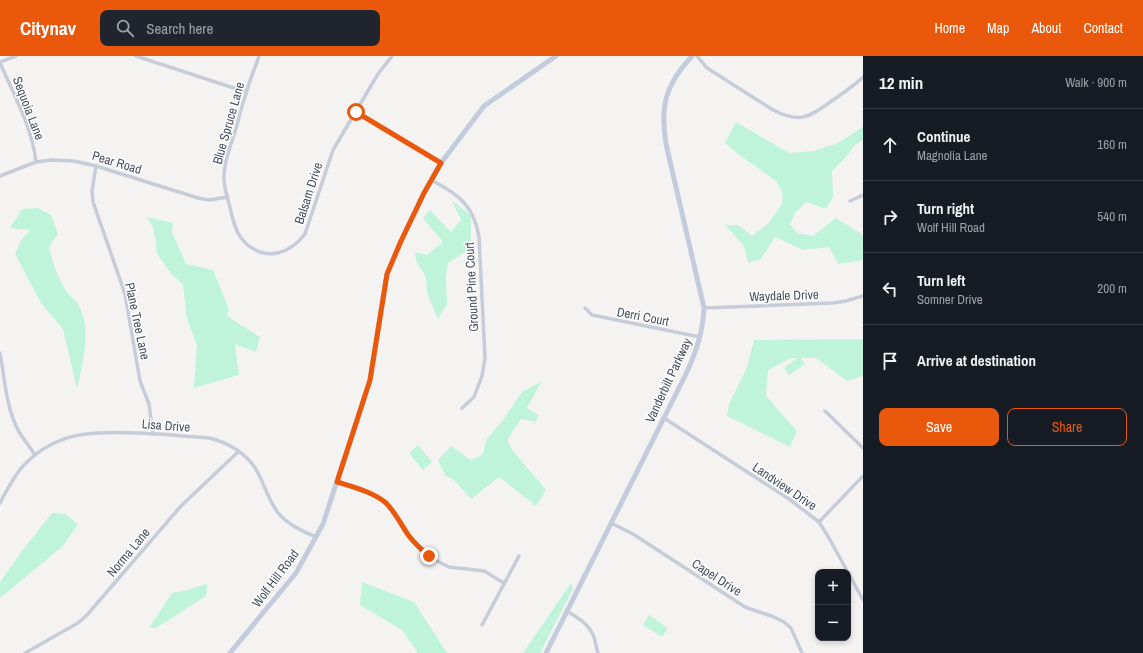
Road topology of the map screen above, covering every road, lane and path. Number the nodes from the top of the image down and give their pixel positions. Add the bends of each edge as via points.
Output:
1 (16, 56) edge
2 (136, 56) edge
3 (259, 56) edge
4 (392, 56) edge
5 (556, 56) edge
6 (692, 56) edge
7 (696, 56) edge
8 (0, 62) edge
9 (863, 77) edge
10 (246, 92) junction
11 (356, 112) junction
12 (36, 162) junction
13 (441, 163) junction
14 (96, 166) junction
15 (0, 176) edge
16 (432, 180) junction
17 (863, 195) edge
18 (228, 197) junction
19 (850, 201) dead end
20 (863, 296) edge
21 (585, 308) dead end
22 (704, 308) junction
23 (700, 337) junction
24 (0, 354) edge
25 (462, 408) dead end
26 (825, 411) dead end
27 (664, 418) junction
28 (153, 434) junction
29 (863, 448) edge
30 (238, 452) junction
31 (35, 455) junction
32 (863, 476) edge
33 (337, 482) junction
34 (0, 503) edge
35 (819, 522) junction
36 (611, 523) junction
37 (316, 537) junction
38 (519, 556) dead end
39 (504, 583) junction
40 (863, 600) edge
41 (567, 611) junction
42 (482, 625) dead end
43 (25, 653) edge
44 (230, 653) edge
45 (546, 653) edge
46 (598, 653) edge
47 (802, 653) edge

1 - 8 street
2 - 10 street
3 - 10 street, Blue Spruce Lane
4 - 11 street, Balsam Drive via 378,74
5 - 13 street, Wolf Hill Road via 484,106
6 - 22 street, Vanderbilt Parkway via 680,69 670,88 664,105 663,124
7 - 9 street via 707,68 773,110 783,116 794,118 811,115
8 - 12 street, Sequoia Lane via 26,121
10 - 18 street, Blue Spruce Lane via 224,167 223,178
11 - 13 street
11 - 18 street, Balsam Drive via 333,150 311,217 304,234 296,244 274,254 253,249 238,234
12 - 14 street, Pear Road via 74,161
12 - 15 street, Pear Road
13 - 16 street, Wolf Hill Road
14 - 18 street, Pear Road via 198,198 209,200
14 - 28 street, Plane Tree Lane via 93,202 125,294 140,381 149,404
16 - 25 street, Ground Pine Court via 465,202 477,224 479,236 485,358 474,397
16 - 33 street, Wolf Hill Road via 387,274 370,380
17 - 19 street
20 - 22 street, Waydale Drive via 832,303
21 - 23 street, Derri Court via 592,316
22 - 23 street, Vanderbilt Parkway
23 - 27 street, Vanderbilt Parkway via 696,352
24 - 31 street via 13,418
26 - 29 street
27 - 35 street, Landview Drive via 789,499
27 - 36 street, Vanderbilt Parkway
28 - 30 street, Lisa Drive via 219,440
28 - 31 street, Lisa Drive via 80,434 65,438
30 - 37 street, Lisa Drive via 250,461 258,472 279,514 294,527
30 - 43 street, Norma Lane via 181,506 87,615 78,623
31 - 34 street, Lisa Drive via 17,474
32 - 35 street
33 - 37 street, Wolf Hill Road
33 - 39 street via 372,494 385,502 418,547 429,556 449,567 484,572
35 - 40 street, Landview Drive
36 - 41 street, Vanderbilt Parkway
36 - 47 street, Capel Drive via 633,534 746,607 784,622 791,628
37 - 44 street, Wolf Hill Road via 296,573
38 - 39 street
39 - 42 street
41 - 45 street, Vanderbilt Parkway
41 - 46 street via 589,628

